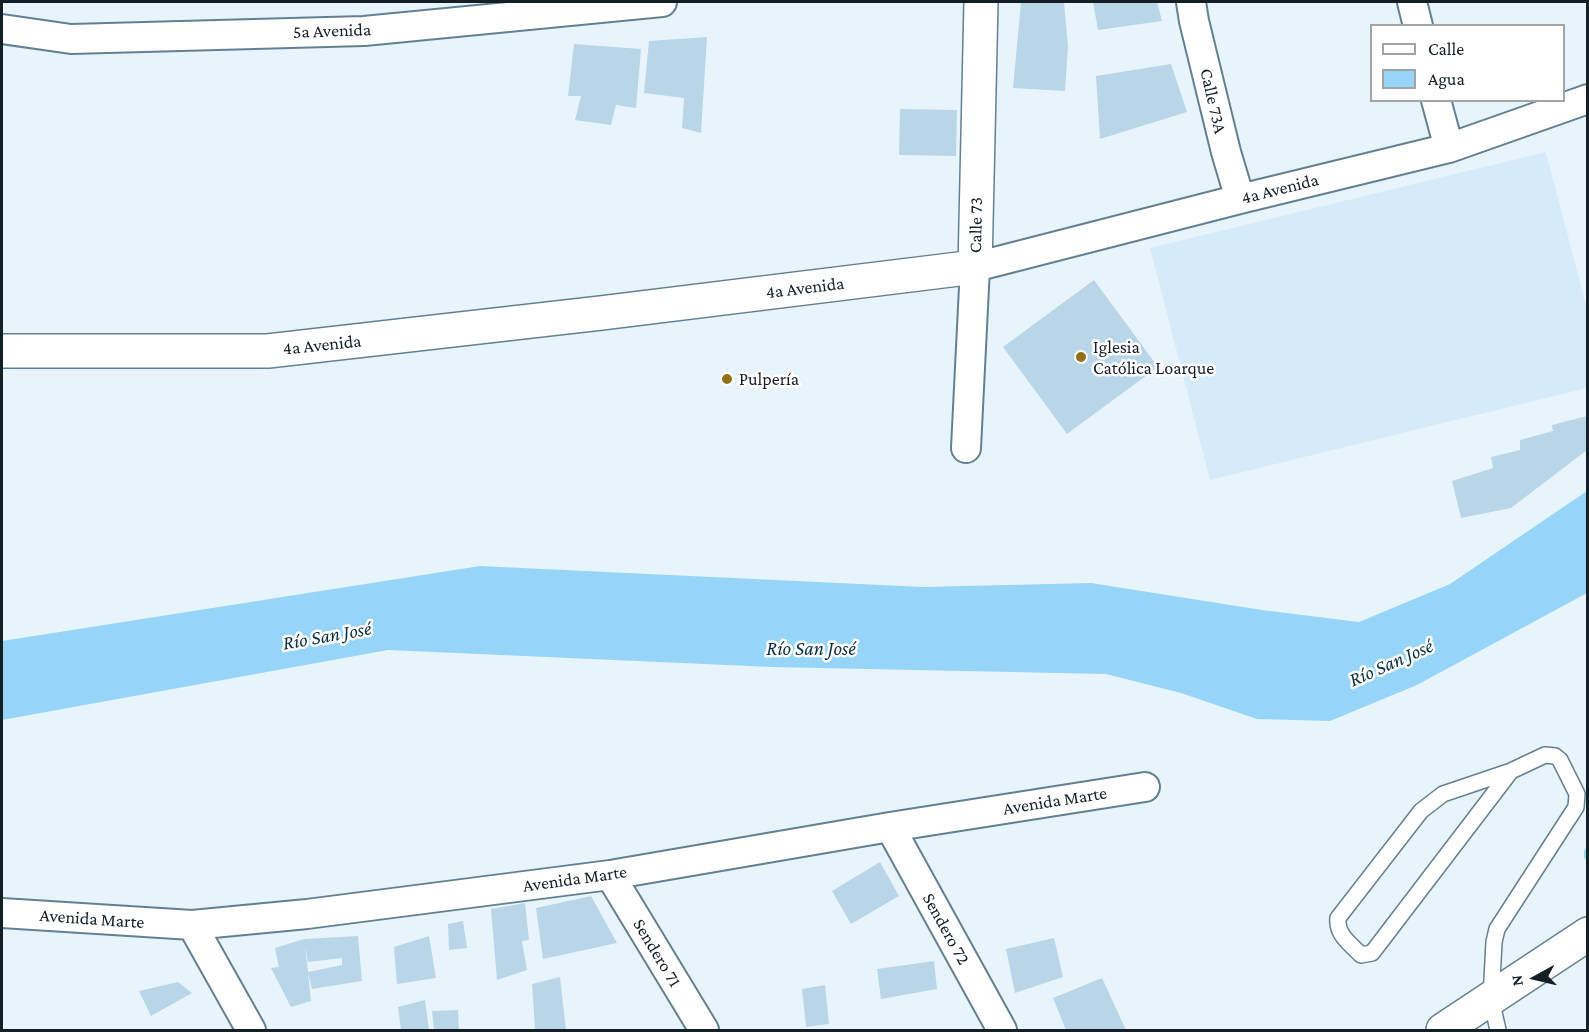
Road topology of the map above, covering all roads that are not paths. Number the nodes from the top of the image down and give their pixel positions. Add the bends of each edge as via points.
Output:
1 (662, 2) edge
2 (981, 2) edge
3 (1191, 2) edge
4 (1412, 2) edge
5 (1418, 24) edge
6 (2, 29) edge
7 (1587, 99) edge
8 (1437, 102) edge
9 (1449, 148) junction
10 (1240, 199) junction
11 (975, 267) junction
12 (2, 351) edge
13 (966, 448) dead end
14 (1511, 771) junction
15 (1145, 787) dead end
16 (890, 827) junction
17 (610, 875) junction
18 (2, 913) edge
19 (192, 926) junction
20 (1587, 942) edge
21 (1491, 999) junction
22 (251, 1030) edge
23 (697, 1030) edge
24 (1002, 1030) edge
25 (1443, 1030) edge
26 (1498, 1030) edge

1 - 6 street, 5a Avenida via 364,31 70,39
2 - 11 main road, Calle 73
3 - 10 street, Calle 73A
4 - 5 street
7 - 9 street, 4a Avenida
8 - 9 street
9 - 10 street, 4a Avenida
10 - 11 street, 4a Avenida
11 - 12 main road, 4a Avenida via 268,351
11 - 13 street, Calle 73
14 - 14 lane via 1443,794 1421,811 1338,918 1339,932 1361,955 1372,953
14 - 21 lane via 1545,755 1555,756 1578,799 1497,929
15 - 16 street, Avenida Marte
16 - 17 street, Avenida Marte
16 - 24 street, Sendero 72
17 - 19 street, Avenida Marte
17 - 23 street, Sendero 71
18 - 19 street, Avenida Marte
19 - 22 street
20 - 21 main road
21 - 25 main road
21 - 26 lane

